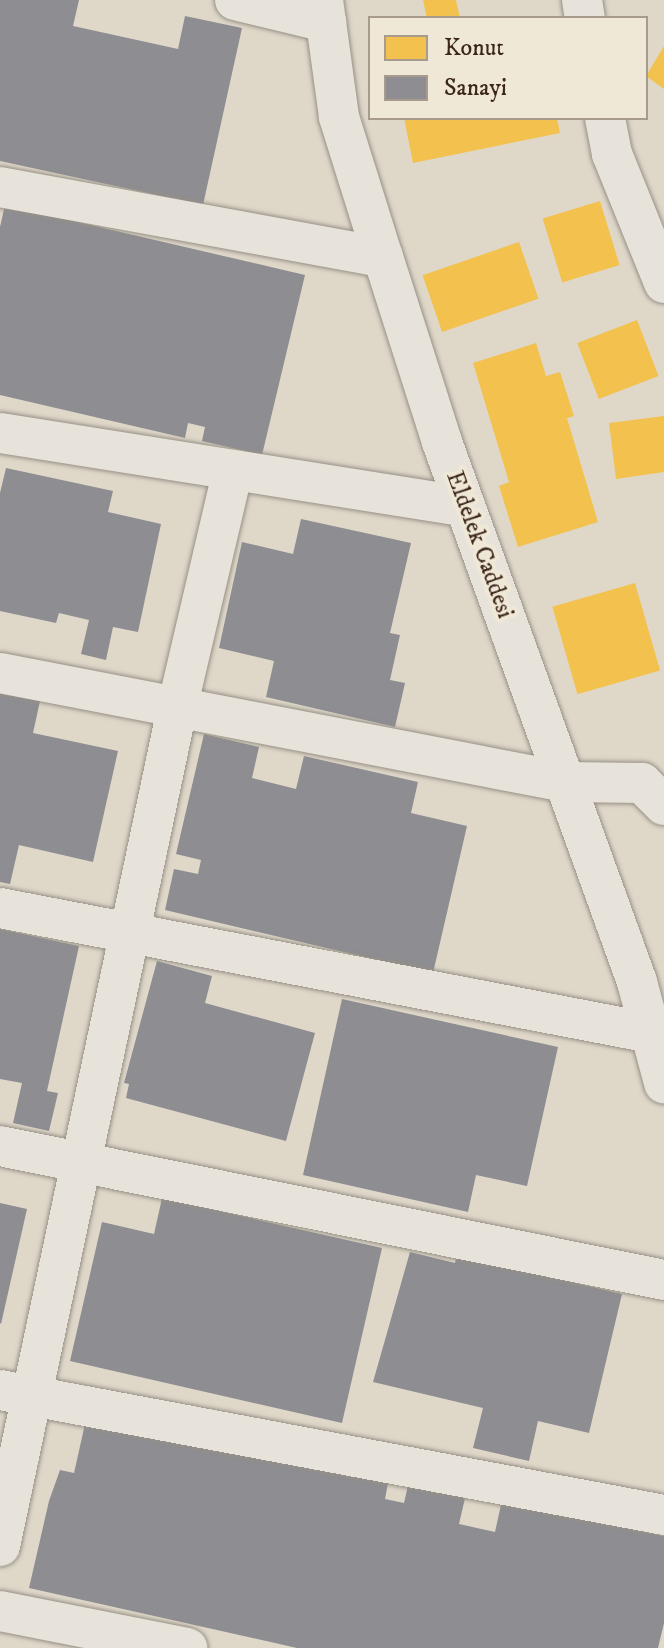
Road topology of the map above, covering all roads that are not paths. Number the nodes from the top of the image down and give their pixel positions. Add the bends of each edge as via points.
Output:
1 (235, 0) edge
2 (324, 11) edge
3 (605, 120) edge
4 (0, 187) edge
5 (383, 257) junction
6 (664, 283) edge
7 (0, 433) edge
8 (233, 470) junction
9 (465, 507) junction
10 (0, 673) edge
11 (178, 704) junction
12 (565, 782) junction
13 (657, 783) edge
14 (0, 908) edge
15 (129, 934) junction
16 (651, 1033) junction
17 (664, 1083) edge
18 (0, 1146) edge
19 (81, 1162) junction
20 (664, 1280) edge
21 (16, 1393) edge
22 (664, 1515) edge
23 (0, 1546) edge
24 (0, 1611) edge
25 (187, 1648) edge

1 - 2 street
2 - 5 street, Eldelek Caddesi via 339,117
3 - 6 street via 612,154
4 - 5 street
5 - 9 street, Eldelek Caddesi
7 - 8 street
8 - 9 street
8 - 11 street
9 - 12 street, Eldelek Caddesi
10 - 11 street
11 - 12 street
11 - 15 street
12 - 13 street
12 - 16 street, Eldelek Caddesi
14 - 15 street
15 - 16 street
15 - 19 street
16 - 17 street, Eldelek Caddesi
18 - 19 street
19 - 20 street
19 - 21 street
21 - 22 street
21 - 23 street
24 - 25 street

